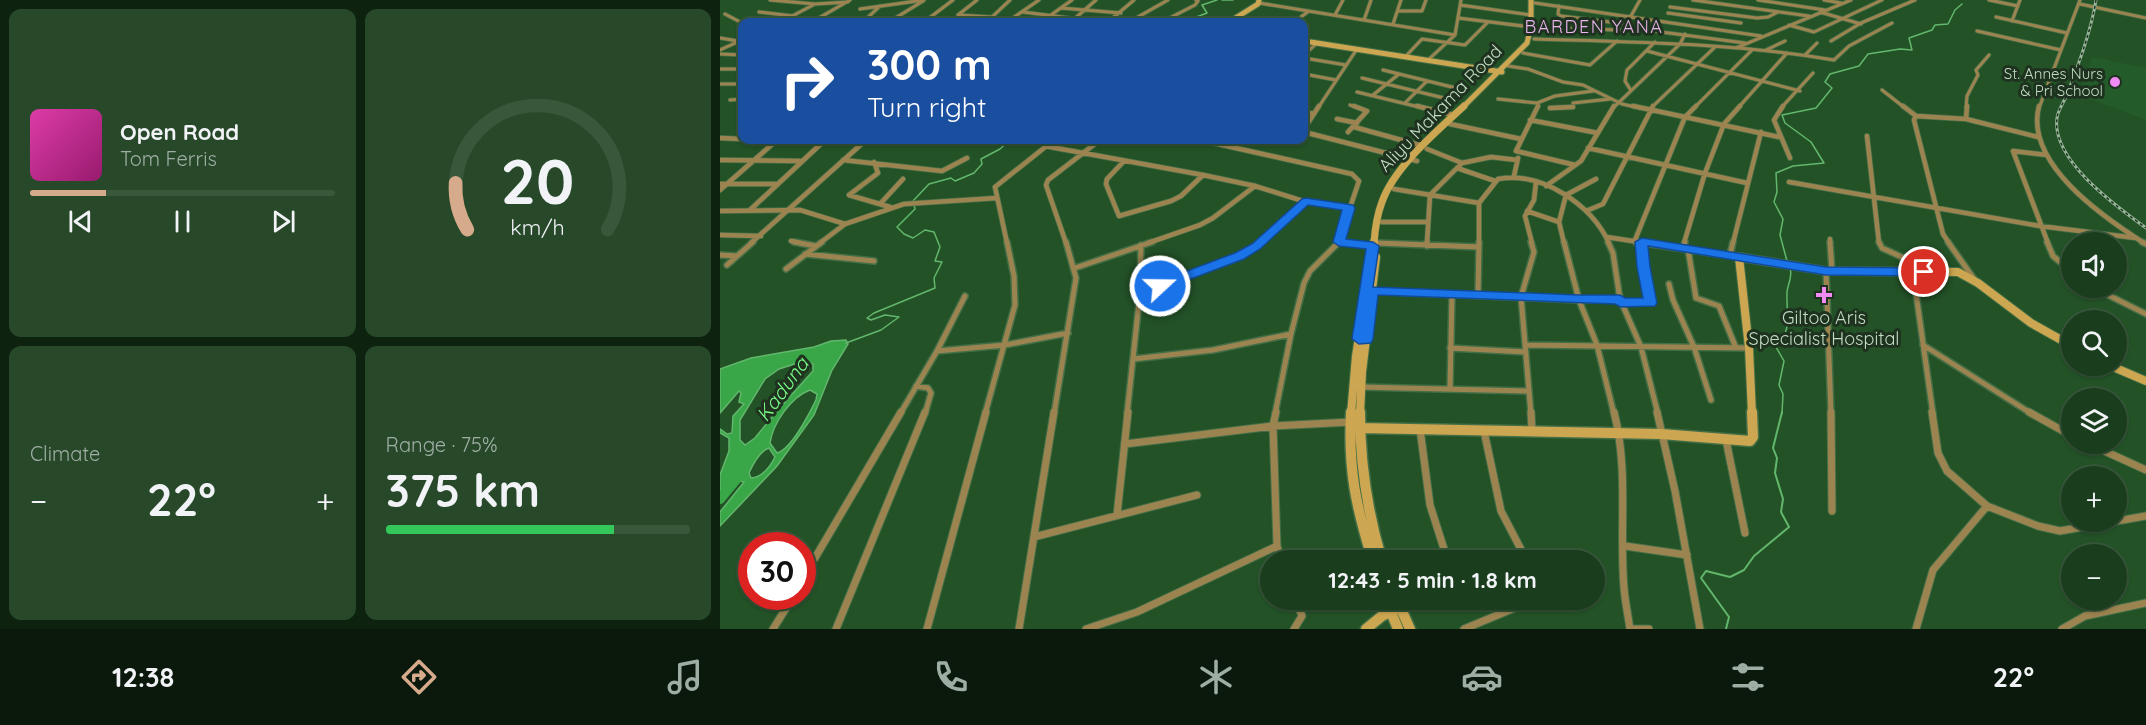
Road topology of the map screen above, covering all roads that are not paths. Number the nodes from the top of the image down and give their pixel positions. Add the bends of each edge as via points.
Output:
1 (770, 0) edge
2 (857, 0) edge
3 (925, 0) edge
4 (953, 0) edge
5 (978, 0) edge
6 (1010, 0) edge
7 (1039, 0) edge
8 (1072, 0) edge
9 (1096, 0) edge
10 (1134, 0) edge
11 (1168, 0) edge
12 (1196, 0) edge
13 (1334, 0) edge
14 (1371, 0) edge
15 (1401, 0) edge
16 (1426, 0) edge
17 (1640, 0) edge
18 (1673, 0) edge
19 (1696, 0) edge
20 (1758, 0) edge
21 (1824, 0) edge
22 (1851, 0) edge
23 (1882, 0) edge
24 (1915, 0) edge
25 (1989, 0) edge
26 (2020, 0) edge
27 (795, 1) edge
28 (849, 1) edge
29 (1260, 1) edge
30 (1342, 1) edge
31 (1534, 1) edge
32 (814, 2) edge
33 (892, 2) edge
34 (1461, 2) edge
35 (1784, 2) edge
36 (2080, 2) edge
37 (1843, 3) junction
38 (880, 6) junction
39 (1559, 6) junction
40 (2018, 6) junction
41 (1670, 7) junction
42 (1061, 8) junction
43 (860, 9) dead end
44 (1086, 9) junction
45 (1398, 10) junction
46 (1826, 10) junction
47 (1309, 11) junction
48 (759, 12) dead end
49 (1023, 12) junction
50 (1778, 12) junction
51 (1820, 12) junction
52 (1121, 13) junction
53 (1668, 13) junction
54 (725, 14) dead end
55 (1335, 15) junction
56 (1531, 15) junction
57 (795, 16) junction
58 (1810, 16) junction
59 (982, 17) joint
60 (1051, 17) junction
61 (1631, 17) junction
62 (1876, 17) junction
63 (1996, 17) dead end
64 (790, 18) edge
65 (819, 18) edge
66 (868, 18) edge
67 (896, 18) edge
68 (929, 18) edge
69 (1013, 18) edge
70 (1056, 18) edge
71 (1075, 18) edge
72 (1114, 18) edge
73 (1136, 18) edge
74 (1169, 18) edge
75 (1235, 18) edge
76 (1299, 18) edge
77 (1458, 18) junction
78 (2146, 18) edge
79 (1841, 19) junction
80 (1364, 20) junction
81 (1651, 20) junction
82 (738, 21) edge
83 (2012, 21) junction
84 (1488, 22) junction
85 (1664, 22) junction
86 (1741, 23) dead end
87 (1393, 24) junction
88 (1627, 24) junction
89 (1861, 24) junction
90 (1789, 25) junction
91 (1533, 27) junction
92 (1646, 30) junction
93 (1977, 31) dead end
94 (2067, 33) junction
95 (1455, 34) junction
96 (1684, 34) junction
97 (1761, 36) junction
98 (720, 38) edge
99 (1534, 39) junction
100 (738, 41) edge
101 (1785, 41) dead end
102 (1832, 41) dead end
103 (1308, 42) edge
104 (1617, 42) junction
105 (1642, 42) junction
106 (1655, 42) junction
107 (738, 43) edge
108 (1317, 43) junction
109 (1745, 43) junction
110 (1817, 43) dead end
111 (1446, 44) junction
112 (1680, 44) junction
113 (1716, 46) junction
114 (1735, 48) junction
115 (1357, 49) junction
116 (1752, 50) junction
117 (2061, 50) junction
118 (1647, 51) junction
119 (1765, 51) junction
120 (720, 52) edge
121 (1308, 52) edge
122 (1523, 53) junction
123 (1787, 53) junction
124 (738, 54) edge
125 (1805, 55) junction
126 (1989, 55) dead end
127 (1667, 56) junction
128 (1308, 57) edge
129 (1405, 57) junction
130 (1428, 60) junction
131 (1697, 64) junction
132 (1346, 65) junction
133 (720, 69) edge
134 (738, 69) edge
135 (1383, 70) dead end
136 (1503, 70) junction
137 (1730, 72) junction
138 (1813, 73) dead end
139 (1399, 74) junction
140 (1310, 75) joint
141 (1308, 77) edge
142 (1362, 78) dead end
143 (1336, 80) junction
144 (1427, 81) junction
145 (1763, 81) junction
146 (720, 84) edge
147 (738, 84) edge
148 (1386, 85) junction
149 (1456, 88) dead end
150 (1630, 89) junction
151 (1882, 90) dead end
152 (1593, 91) junction
153 (1800, 91) junction
154 (1357, 92) dead end
155 (1416, 92) junction
156 (1570, 93) junction
157 (1373, 95) junction
158 (738, 99) edge
159 (1448, 99) dead end
160 (1498, 99) dead end
161 (1612, 99) junction
162 (730, 100) dead end
163 (1617, 102) junction
164 (1405, 103) junction
165 (1350, 105) dead end
166 (1573, 105) junction
167 (1538, 106) dead end
168 (1550, 108) dead end
169 (1650, 109) junction
170 (1308, 112) edge
171 (1575, 113) dead end
172 (1314, 114) junction
173 (1453, 115) junction
174 (1916, 116) junction
175 (1685, 117) junction
176 (1337, 119) dead end
177 (1966, 119) junction
178 (1530, 120) junction
179 (1308, 124) edge
180 (1450, 124) junction
181 (1724, 124) junction
182 (1356, 125) junction
183 (1308, 131) edge
184 (1348, 132) dead end
185 (1761, 132) junction
186 (1598, 133) junction
187 (1867, 136) dead end
188 (1779, 137) junction
189 (2038, 137) junction
190 (720, 138) edge
191 (1521, 138) junction
192 (738, 139) edge
193 (772, 144) edge
194 (820, 144) edge
195 (861, 144) edge
196 (1048, 144) edge
197 (1095, 144) edge
198 (1218, 144) edge
199 (1045, 146) junction
200 (1425, 148) junction
201 (1588, 148) junction
202 (1083, 153) junction
203 (1519, 154) junction
204 (2047, 155) junction
205 (1626, 156) junction
206 (967, 158) dead end
207 (1790, 158) dead end
208 (720, 160) edge
209 (752, 160) junction
210 (800, 160) junction
211 (843, 160) junction
212 (1415, 160) junction
213 (1517, 160) junction
214 (1124, 161) junction
215 (874, 162) junction
216 (1462, 163) junction
217 (1575, 165) junction
218 (1665, 165) junction
219 (1457, 168) junction
220 (1705, 173) junction
221 (1203, 175) junction
222 (1514, 176) junction
223 (903, 179) dead end
224 (1596, 179) dead end
225 (1495, 181) junction
226 (1536, 182) junction
227 (1790, 182) dead end
228 (1747, 183) junction
229 (720, 184) edge
230 (728, 184) junction
231 (776, 184) junction
232 (1255, 186) junction
233 (1546, 186) junction
234 (1394, 189) junction
235 (720, 190) edge
236 (1430, 195) junction
237 (1566, 195) junction
238 (1873, 196) junction
239 (997, 198) junction
240 (922, 202) joint
241 (1306, 202) junction
242 (1479, 203) junction
243 (880, 204) junction
244 (904, 204) joint
245 (892, 207) junction
246 (1349, 208) junction
247 (1935, 208) junction
248 (750, 210) junction
249 (788, 210) junction
250 (720, 211) edge
251 (1527, 211) junction
252 (1586, 211) junction
253 (1383, 222) junction
254 (1428, 222) junction
255 (1559, 222) junction
256 (845, 224) junction
257 (2040, 226) junction
258 (720, 235) edge
259 (761, 236) junction
260 (1606, 237) junction
261 (2136, 238) junction
262 (1830, 239) dead end
263 (791, 241) dead end
264 (1638, 241) junction
265 (1339, 242) junction
266 (1376, 244) junction
267 (2146, 244) edge
268 (1142, 245) junction
269 (816, 246) junction
270 (1427, 246) junction
271 (1479, 247) junction
272 (1685, 248) junction
273 (805, 254) junction
274 (720, 255) edge
275 (737, 256) junction
276 (1735, 256) junction
277 (874, 261) dead end
278 (2061, 262) edge
279 (1916, 263) junction
280 (1964, 264) junction
281 (727, 265) dead end
282 (1075, 268) junction
283 (786, 269) dead end
284 (1829, 271) junction
285 (1913, 272) junction
286 (1924, 272) junction
287 (1935, 272) junction
288 (1958, 272) junction
289 (1974, 279) junction
290 (1669, 284) dead end
291 (1372, 291) junction
292 (1140, 293) junction
293 (1452, 294) junction
294 (1478, 294) junction
295 (966, 296) dead end
296 (1521, 297) junction
297 (2112, 298) edge
298 (1579, 300) junction
299 (1620, 301) junction
300 (2146, 315) edge
301 (1068, 333) junction
302 (1291, 334) junction
303 (1363, 339) junction
304 (2061, 341) edge
305 (1005, 345) junction
306 (1597, 345) junction
307 (1923, 345) junction
308 (1641, 347) junction
309 (1694, 347) junction
310 (1450, 348) junction
311 (1526, 348) junction
312 (1736, 348) junction
313 (1749, 348) junction
314 (937, 351) junction
315 (1133, 359) junction
316 (2127, 373) edge
317 (2146, 381) edge
318 (916, 386) junction
319 (1360, 387) junction
320 (1450, 389) junction
321 (1528, 391) junction
322 (1711, 400) dead end
323 (1355, 425) junction
324 (1273, 426) junction
325 (1420, 429) junction
326 (1484, 430) junction
327 (1532, 430) junction
328 (2061, 430) edge
329 (1619, 432) junction
330 (1662, 434) junction
331 (1726, 440) junction
332 (1125, 444) junction
333 (2112, 454) edge
334 (2146, 470) edge
335 (1197, 495) dead end
336 (1987, 506) junction
337 (1832, 510) dead end
338 (1117, 515) junction
339 (2146, 516) edge
340 (1745, 532) dead end
341 (1034, 537) junction
342 (1277, 546) junction
343 (1625, 546) junction
344 (1444, 549) dead end
345 (1278, 550) edge
346 (1370, 550) edge
347 (1378, 550) edge
348 (1522, 550) edge
349 (1687, 555) junction
350 (816, 556) edge
351 (2146, 603) edge
352 (785, 610) edge
353 (1300, 610) edge
354 (1387, 610) edge
355 (1395, 610) edge
356 (1510, 610) edge
357 (1401, 627) edge
358 (773, 629) edge
359 (836, 629) edge
360 (927, 629) edge
361 (1019, 629) edge
362 (1086, 629) edge
363 (1294, 629) edge
364 (1366, 629) edge
365 (1464, 629) edge
366 (1630, 629) edge
367 (1649, 629) edge
368 (1700, 629) edge
369 (1916, 629) edge
370 (2062, 629) edge

1 - 27 street
2 - 28 street
3 - 33 street
3 - 67 street
4 - 68 street
5 - 59 street via 958,15
6 - 59 street via 992,17
7 - 49 street
8 - 42 street
9 - 44 street
10 - 52 street
11 - 73 street
12 - 74 street via 1196,5
13 - 30 street
14 - 80 street
15 - 45 street
16 - 45 street via 1422,11
17 - 61 street
18 - 41 street
19 - 50 street
20 - 35 street
21 - 37 street
22 - 37 street
23 - 79 street
24 - 62 street
25 - 40 street
26 - 40 street
27 - 32 street
28 - 32 street
28 - 65 street
29 - 47 street
29 - 75 street
30 - 55 street
31 - 39 street
31 - 56 street, Aliyu Makama Road
31 - 91 street, Aliyu Makama Road
32 - 57 street
33 - 38 street
34 - 56 street
34 - 77 street
35 - 46 street
36 - 78 street
36 - 94 street
37 - 46 street
38 - 43 street
38 - 66 street
39 - 61 street
39 - 88 street via 1561,16
40 - 83 street
41 - 50 street via 1757,18
41 - 53 street
42 - 44 street
42 - 60 street
44 - 52 street
44 - 71 street
45 - 87 street
46 - 51 street
47 - 55 street
47 - 76 street
48 - 57 street
49 - 60 street
49 - 69 street
50 - 58 street
51 - 58 street
51 - 79 street
52 - 72 street
53 - 85 street
53 - 86 street
54 - 82 street
55 - 80 street
56 - 91 street, Aliyu Makama Road
57 - 64 street
58 - 90 street
60 - 70 street
61 - 81 street
61 - 88 street
62 - 89 street
62 - 125 street via 1892,23 1850,46 1835,60
63 - 83 street
77 - 84 street
77 - 95 street
79 - 89 street
79 - 90 street via 1814,32
80 - 87 street
81 - 85 street
81 - 92 street
83 - 94 street
84 - 91 street
84 - 111 street via 1465,45
85 - 97 street
87 - 95 street
88 - 91 street via 1621,31
89 - 102 street
90 - 97 street
91 - 99 street, Aliyu Makama Road
91 - 136 street, Aliyu Makama Road via 1527,43
92 - 96 street
92 - 105 street
93 - 117 street
94 - 117 street
95 - 111 street
96 - 109 street
96 - 112 street
97 - 109 street
98 - 100 street
99 - 104 street
99 - 122 street, Aliyu Makama Road
101 - 119 street
103 - 108 street
104 - 105 street
104 - 122 street via 1590,65
105 - 106 street
106 - 112 street
106 - 118 street
107 - 120 street
108 - 115 street
108 - 121 street
109 - 114 street
110 - 125 street
111 - 129 street via 1422,39
111 - 130 street
112 - 113 street
112 - 127 street
113 - 114 street
113 - 131 street
114 - 116 street
115 - 129 street
115 - 132 street
116 - 119 street
116 - 137 street
117 - 189 street via 2037,115
118 - 127 street
118 - 150 street via 1627,70 1625,81
119 - 123 street
120 - 124 street
122 - 136 street, Aliyu Makama Road
123 - 125 street
123 - 145 street
126 - 177 street via 1976,70 1978,75 1967,96
127 - 131 street
127 - 150 street
128 - 132 street
129 - 130 street
130 - 136 street
131 - 137 street
131 - 169 street
132 - 143 street
133 - 134 street
135 - 139 street
136 - 152 street via 1528,69
136 - 173 street, Aliyu Makama Road
136 - 180 street, Aliyu Makama Road
137 - 145 street
137 - 175 street
138 - 153 street
139 - 144 street
139 - 148 street
140 - 141 street
140 - 143 street
142 - 148 street
143 - 172 street
144 - 149 street
144 - 155 street
145 - 153 street
145 - 181 street
146 - 147 street
148 - 155 street
148 - 157 street
150 - 163 street
151 - 174 street
152 - 156 street
152 - 161 street
153 - 188 street via 1774,120
154 - 157 street
155 - 159 street
155 - 164 street
156 - 160 street via 1537,103
156 - 166 street
157 - 164 street
158 - 162 street
161 - 163 street
161 - 166 street
163 - 169 street
163 - 186 street
164 - 173 street
165 - 182 street via 1366,110
166 - 168 street
166 - 171 street
167 - 178 street
169 - 175 street
169 - 205 street
170 - 172 street
172 - 179 street
173 - 200 street, Aliyu Makama Road
174 - 177 street
174 - 247 street
175 - 181 street
175 - 218 street
176 - 182 street
177 - 189 street
178 - 186 street
178 - 191 street
180 - 191 street
180 - 200 street, Aliyu Makama Road
181 - 185 street
181 - 220 street
182 - 184 street
182 - 200 street
183 - 212 street
185 - 188 street
185 - 228 street
186 - 201 street
187 - 238 street
188 - 207 street
189 - 204 street
190 - 192 street
191 - 203 street via 1516,149
193 - 209 street
194 - 210 street
195 - 211 street
196 - 199 street
197 - 202 street
198 - 246 street via 1352,174 1359,181
199 - 202 street
199 - 239 street via 995,187
200 - 212 street, Aliyu Makama Road
200 - 216 street
201 - 205 street
201 - 217 street
202 - 214 street
202 - 282 street via 1046,185
203 - 213 street
203 - 217 street
204 - 257 street via 2013,151
204 - 261 street via 2076,190
205 - 218 street
205 - 252 street via 1603,204
206 - 215 street via 942,171
208 - 209 street
209 - 210 street
209 - 230 street
210 - 231 street
211 - 215 street
211 - 249 street
212 - 234 street, Aliyu Makama Road
212 - 266 street, Aliyu Makama Road via 1383,200
213 - 216 street via 1491,157
213 - 222 street
214 - 221 street
214 - 221 street via 1106,184 1119,216 1171,201
215 - 243 street via 878,173 849,195
216 - 219 street
217 - 233 street
218 - 220 street
218 - 264 street
219 - 225 street
219 - 236 street
220 - 228 street
220 - 272 street
221 - 232 street
222 - 225 street
222 - 226 street
223 - 243 street
224 - 237 street
225 - 242 street
226 - 233 street
226 - 251 street via 1534,200
227 - 238 street
228 - 276 street
229 - 230 street
230 - 231 street
230 - 235 street
231 - 248 street
232 - 241 street
232 - 268 street via 1213,218
233 - 237 street
234 - 236 street
234 - 253 street, Aliyu Makama Road
236 - 242 street
236 - 254 street
237 - 252 street
237 - 255 street
238 - 247 street
238 - 279 street via 1882,248
239 - 240 street
239 - 305 street via 1014,276 1015,305
240 - 244 street
241 - 246 street
241 - 292 street via 1256,247
242 - 271 street
243 - 245 street
244 - 245 street
245 - 256 street
246 - 265 street
247 - 257 street
247 - 280 street via 1943,234
248 - 249 street
248 - 250 street
249 - 256 street
249 - 259 street
251 - 255 street
251 - 296 street via 1525,222 1534,252
252 - 260 street
253 - 254 street
253 - 266 street, Aliyu Makama Road
254 - 270 street
255 - 298 street
256 - 269 street
257 - 261 street
257 - 278 street
258 - 259 street
259 - 275 street
260 - 264 street
260 - 299 street via 1613,253
261 - 267 street
262 - 284 street
263 - 269 street
264 - 272 street
264 - 299 street via 1651,301
265 - 266 street
265 - 302 street via 1310,271
266 - 270 street
266 - 291 street, Aliyu Makama Road
266 - 303 street, Aliyu Makama Road
268 - 282 street
268 - 292 street
269 - 273 street
270 - 271 street
271 - 294 street
272 - 276 street
272 - 312 street via 1696,298 1719,306
273 - 277 street
273 - 283 street
274 - 275 street
275 - 281 street
276 - 284 street
276 - 313 street
279 - 286 street
279 - 287 street
280 - 288 street
280 - 289 street
282 - 301 street
284 - 285 street
284 - 337 street
285 - 286 street
285 - 307 street
286 - 287 street
287 - 288 street
288 - 289 street
289 - 304 street
290 - 309 street
291 - 293 street
291 - 303 street, Aliyu Makama Road
292 - 315 street
293 - 294 street
293 - 310 street
294 - 296 street
295 - 314 street
296 - 298 street
296 - 311 street
297 - 300 street
298 - 299 street
298 - 306 street
299 - 308 street
301 - 305 street
301 - 341 street
302 - 315 street via 1225,348
302 - 324 street
303 - 319 street, Aliyu Makama Road
303 - 323 street, Aliyu Makama Road
305 - 314 street
305 - 360 street
306 - 308 street
306 - 311 street
306 - 329 street
307 - 328 street
307 - 336 street via 1938,453 1947,471
308 - 309 street
308 - 330 street
309 - 312 street
309 - 322 street
310 - 311 street
310 - 320 street
311 - 321 street
312 - 313 street
313 - 331 street via 1753,437 1750,441
314 - 318 street
315 - 332 street
316 - 317 street
318 - 350 street
318 - 359 street via 928,388 930,401
319 - 320 street
319 - 323 street, Aliyu Makama Road
320 - 321 street
321 - 327 street
323 - 324 street
323 - 325 street
323 - 346 street, Aliyu Makama Road via 1350,465 1356,507
323 - 347 street, Aliyu Makama Road via 1362,487
324 - 332 street
324 - 342 street
325 - 326 street
325 - 344 street via 1427,489
326 - 327 street
326 - 348 street via 1502,511
327 - 329 street
329 - 330 street
329 - 343 street
330 - 331 street
330 - 349 street
331 - 340 street
332 - 338 street
333 - 334 street
335 - 338 street
336 - 339 street via 2060,531
336 - 369 street via 1933,570
338 - 341 street
341 - 361 street
342 - 345 street
342 - 362 street via 1137,612
343 - 349 street
343 - 366 street via 1624,587
349 - 368 street
351 - 370 street via 2085,616
352 - 358 street
353 - 363 street via 1302,616
354 - 364 street
355 - 357 street
356 - 365 street
366 - 367 street

